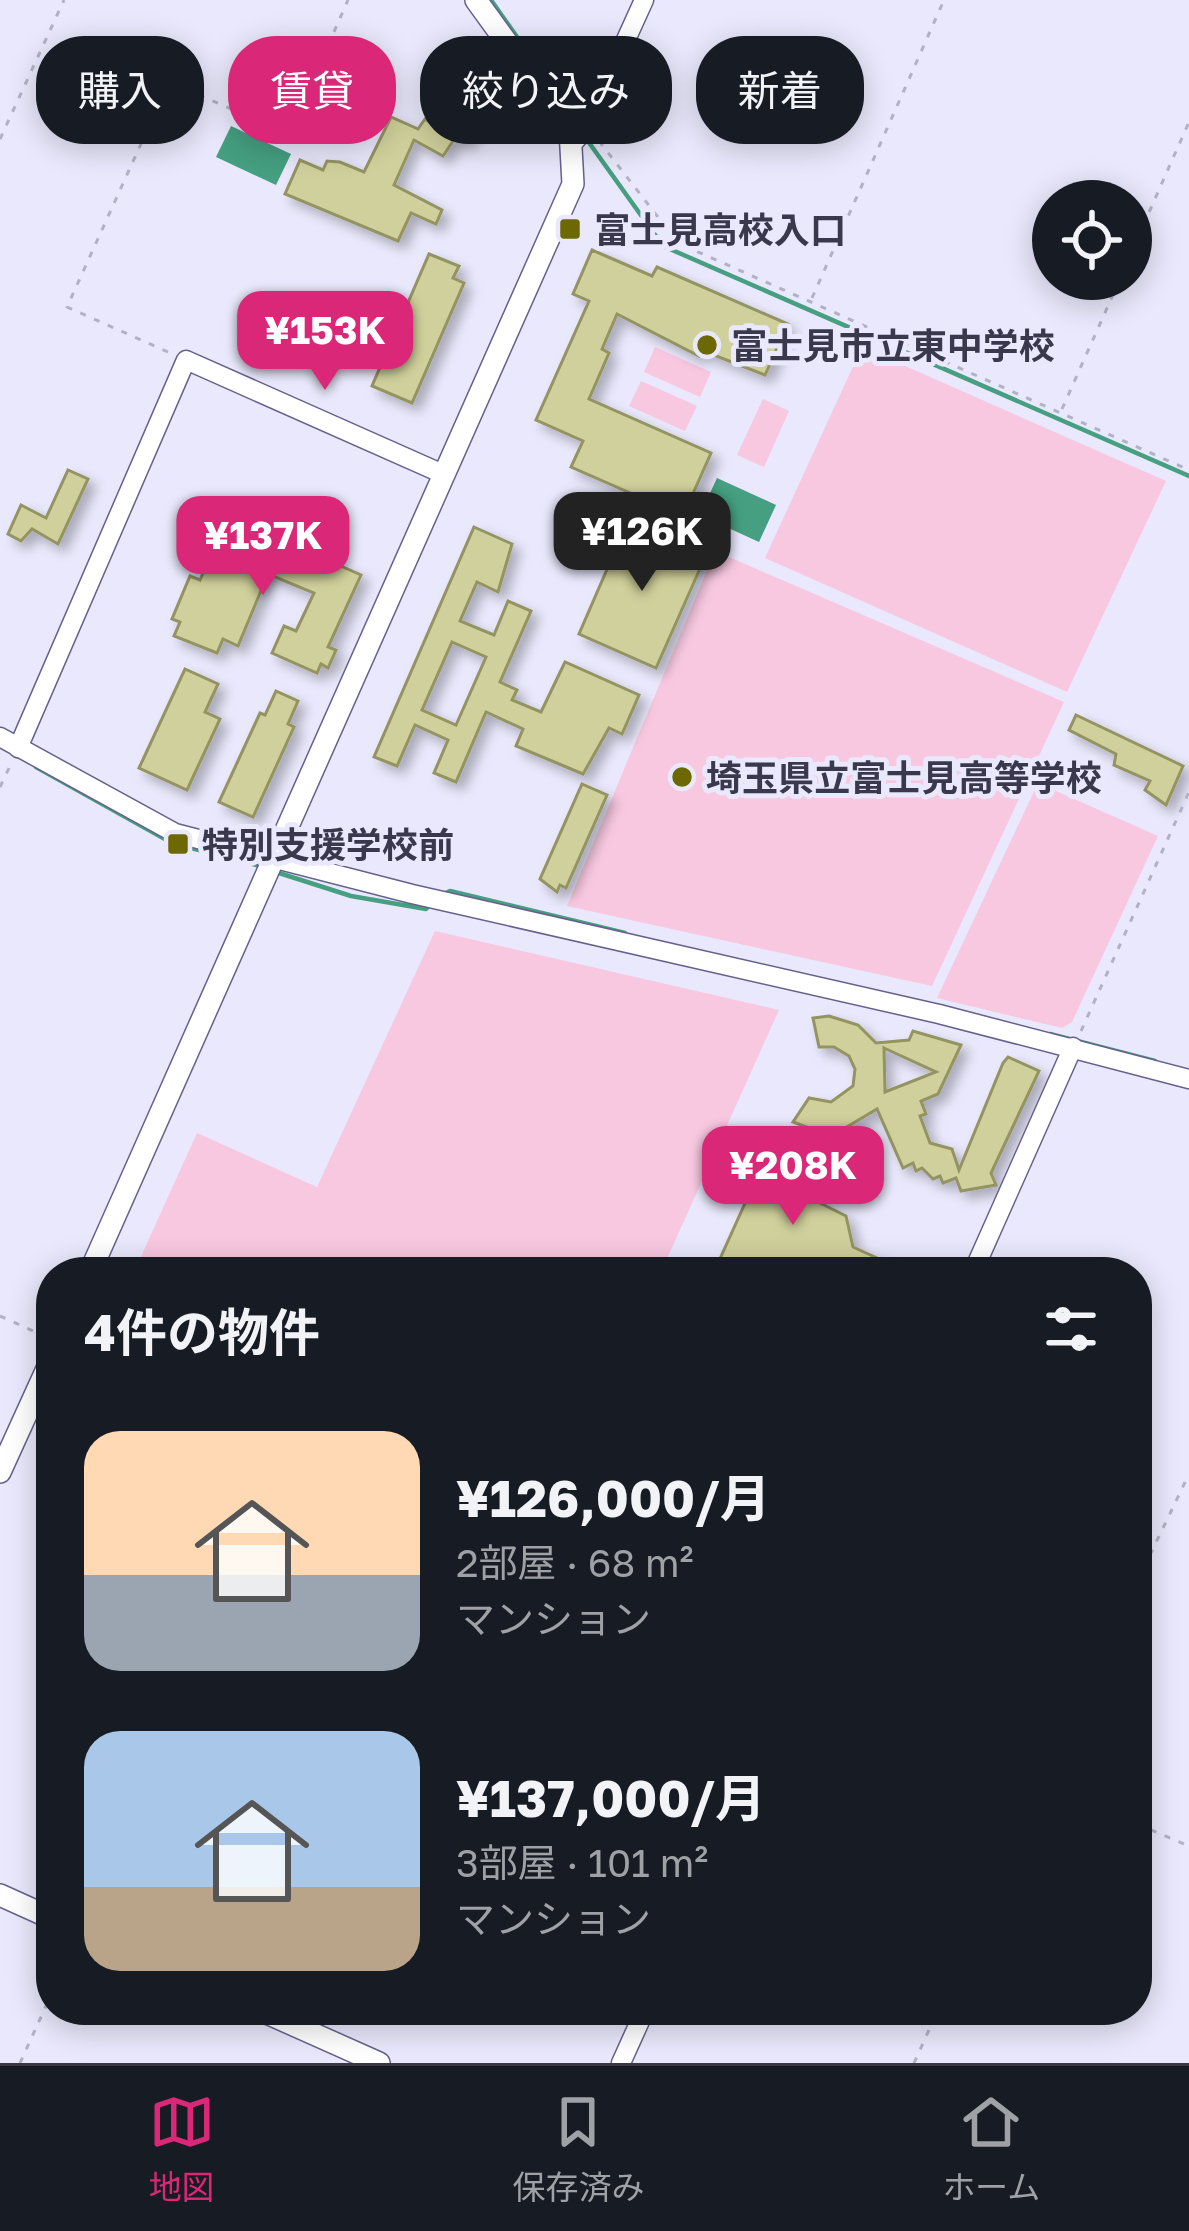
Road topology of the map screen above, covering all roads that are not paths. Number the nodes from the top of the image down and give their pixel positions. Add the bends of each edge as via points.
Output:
1 (476, 0) edge
2 (644, 0) edge
3 (503, 36) edge
4 (627, 36) edge
5 (578, 144) edge
6 (443, 474) junction
7 (0, 737) edge
8 (18, 748) junction
9 (273, 858) junction
10 (1073, 1047) junction
11 (1189, 1079) edge
12 (97, 1257) edge
13 (980, 1257) edge
14 (36, 1393) edge
15 (0, 1472) edge
16 (0, 1895) edge
17 (36, 1911) edge
18 (294, 2025) edge
19 (638, 2025) edge
20 (379, 2063) edge
21 (621, 2063) edge

1 - 3 street
2 - 4 street
5 - 6 street via 565,207
6 - 8 street via 186,361
6 - 9 street
7 - 8 street
8 - 9 street via 152,825
9 - 10 street
9 - 12 street
10 - 11 street
10 - 13 street
14 - 15 street
16 - 17 street
18 - 20 street
19 - 21 street

